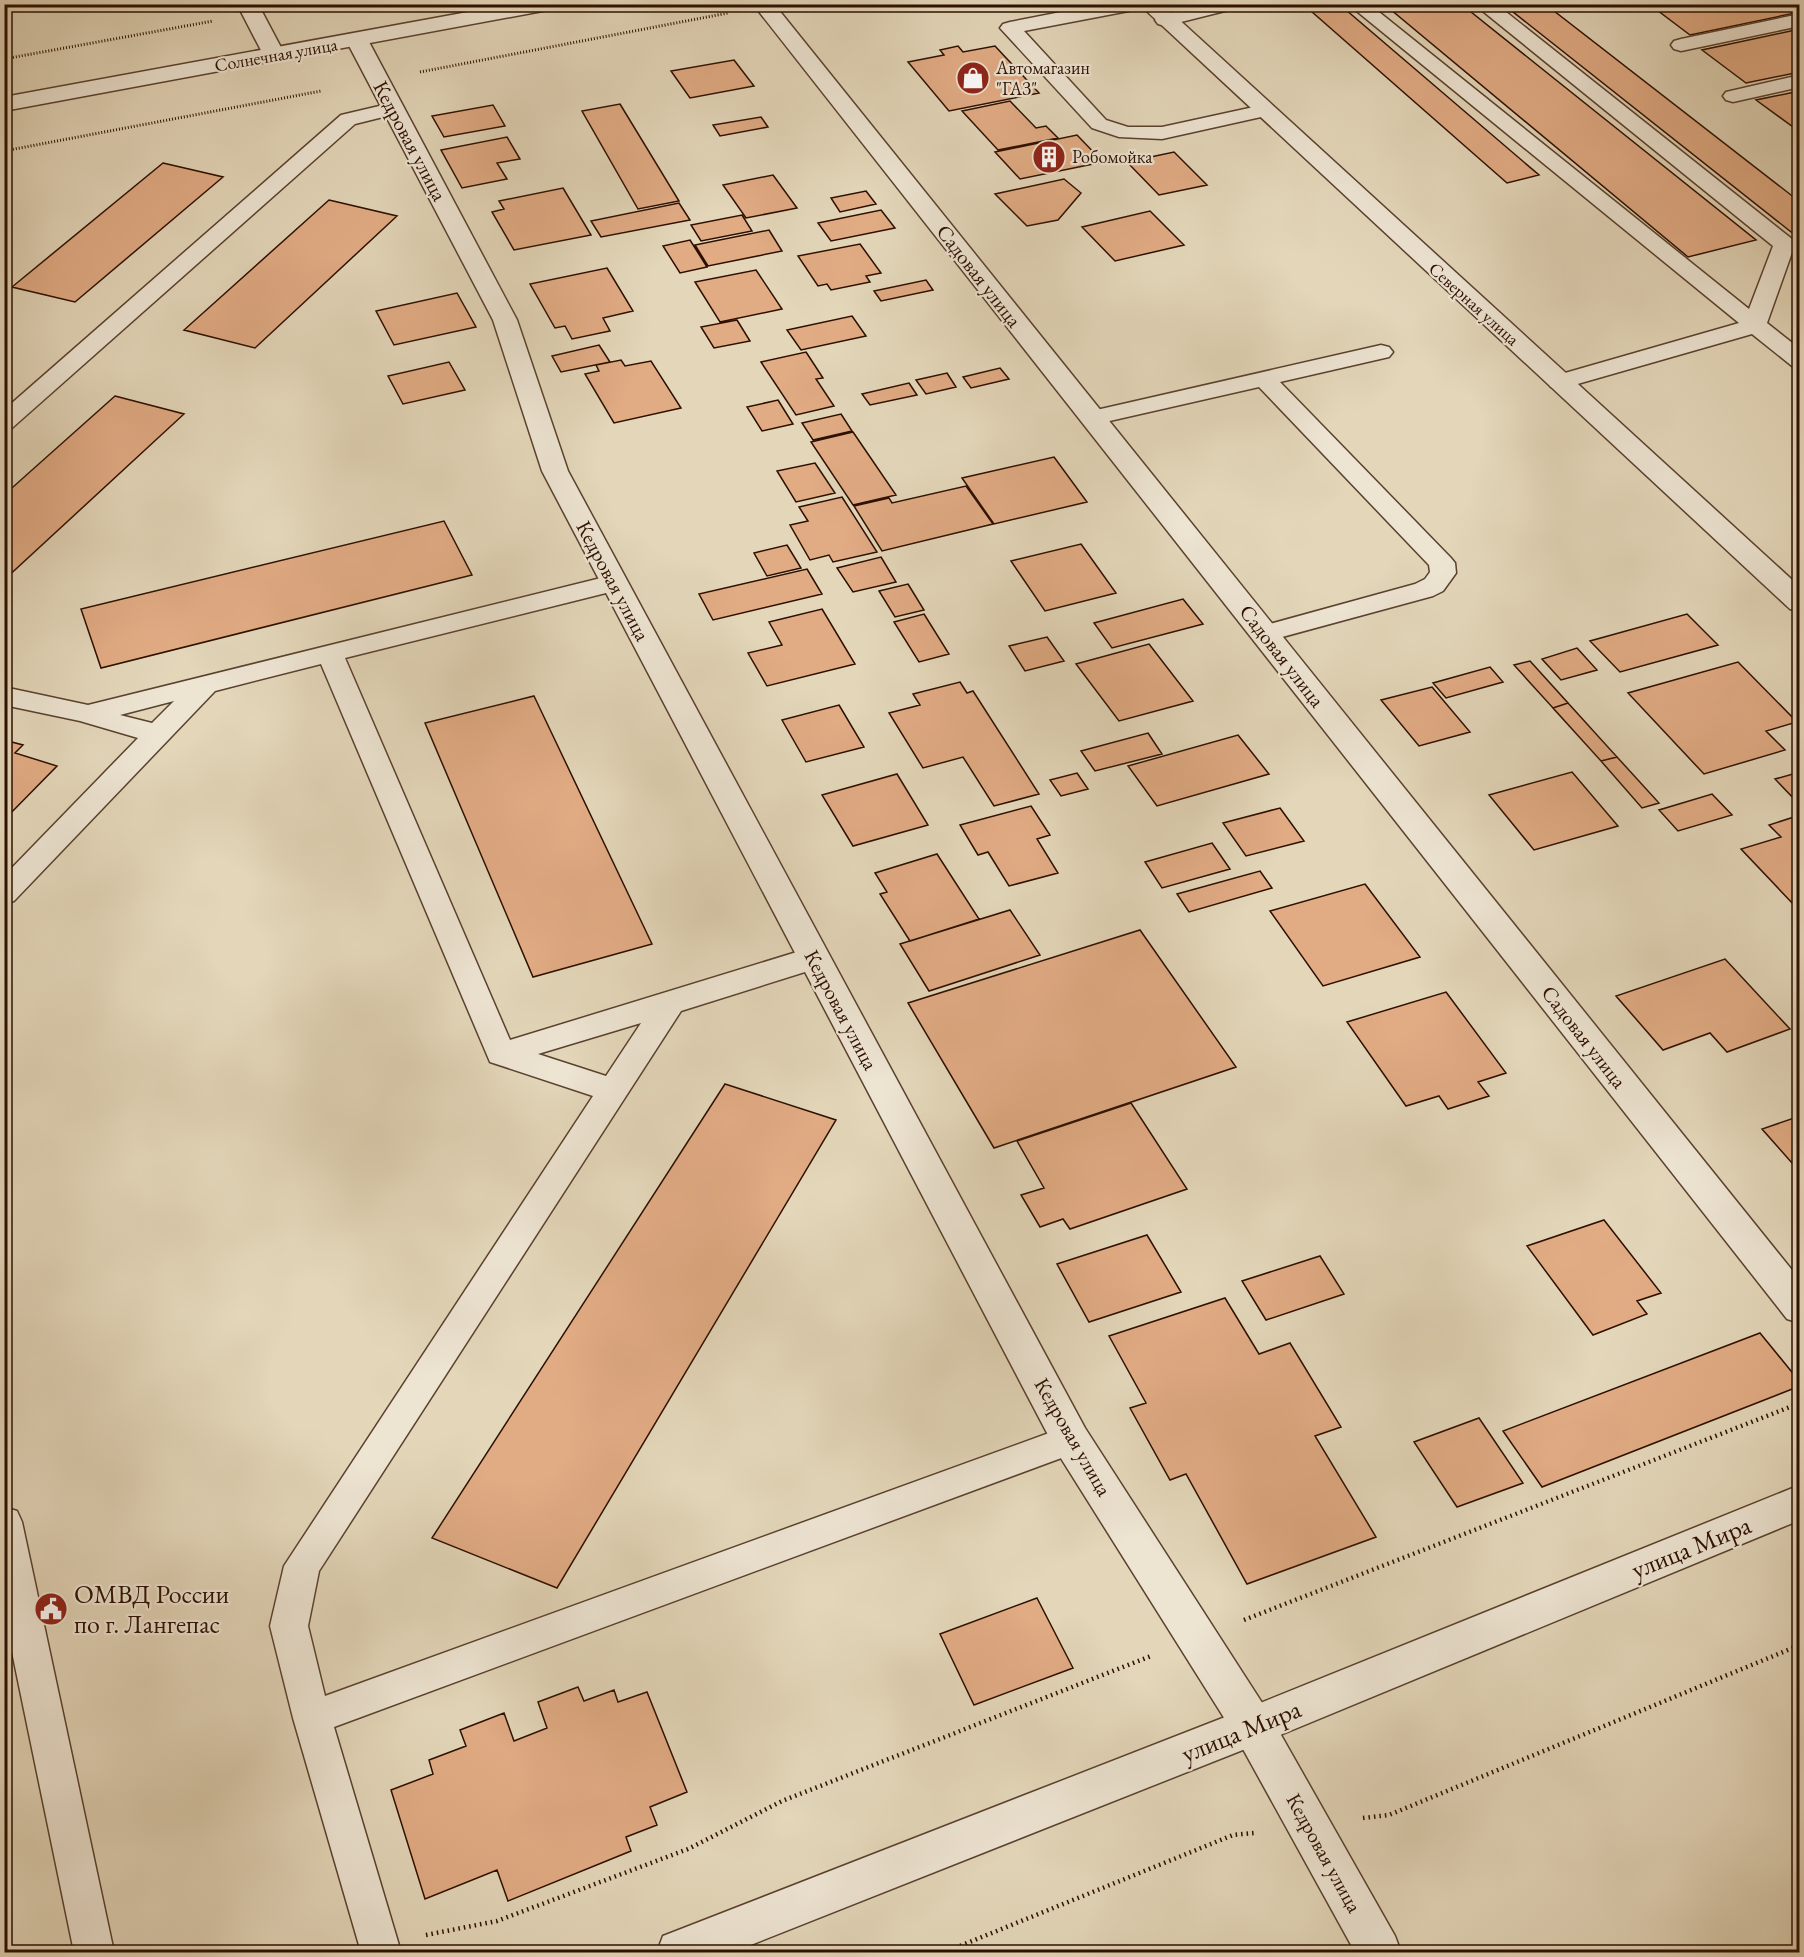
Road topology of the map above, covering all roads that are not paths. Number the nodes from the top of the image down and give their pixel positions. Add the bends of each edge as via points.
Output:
1 (548, 4) edge
2 (763, 4) edge
3 (1134, 4) edge
4 (1230, 4) edge
5 (1357, 4) edge
6 (1484, 4) edge
7 (250, 9) edge
8 (1157, 12) edge
9 (1800, 20) edge
10 (357, 40) junction
11 (1681, 45) dead end
12 (274, 55) junction
13 (1800, 81) edge
14 (1732, 96) dead end
15 (4, 104) edge
16 (392, 109) junction
17 (1263, 111) junction
18 (1754, 326) junction
19 (1381, 352) dead end
20 (1800, 361) edge
21 (1264, 379) junction
22 (1559, 382) junction
23 (1092, 418) junction
24 (4, 423) edge
25 (613, 583) junction
26 (1800, 603) edge
27 (1264, 634) junction
28 (330, 653) junction
29 (205, 686) junction
30 (4, 696) edge
31 (88, 714) junction
32 (157, 734) junction
33 (4, 894) edge
34 (813, 958) junction
35 (670, 1003) junction
36 (501, 1054) junction
37 (612, 1090) junction
38 (1800, 1308) edge
39 (1071, 1440) junction
40 (1800, 1502) edge
41 (4, 1522) edge
42 (312, 1718) junction
43 (1253, 1726) junction
44 (94, 1953) edge
45 (381, 1953) edge
46 (679, 1953) edge
47 (1379, 1953) edge

1 - 10 street, Солнечная улица
2 - 23 street, Садовая улица
3 - 17 lane via 1010,28 1099,124 1126,133 1162,133
4 - 8 lane
5 - 18 lane
6 - 18 lane via 1784,244
7 - 12 street
8 - 17 street, Северная улица
9 - 11 lane
10 - 12 street, Солнечная улица
10 - 16 street, Кедровая улица
12 - 15 street, Солнечная улица
13 - 14 lane
16 - 24 lane via 348,119
16 - 25 street, Кедровая улица via 505,320 555,471
17 - 22 street, Северная улица
18 - 20 lane
18 - 22 lane
19 - 21 lane
21 - 23 lane
21 - 27 lane via 1442,562 1443,573 1424,590
22 - 26 street, Северная улица
23 - 27 street, Садовая улица
25 - 28 lane
25 - 34 street, Кедровая улица
27 - 38 street, Садовая улица
28 - 29 lane
28 - 36 lane
29 - 31 lane
29 - 32 lane
30 - 31 lane
31 - 32 lane
32 - 33 lane
34 - 35 lane
34 - 39 street, Кедровая улица
35 - 36 lane
35 - 37 lane
36 - 37 lane
37 - 42 lane via 302,1566 289,1626
39 - 42 lane
39 - 43 street, Кедровая улица
40 - 43 street, улица Мира
41 - 44 lane
42 - 45 lane
43 - 46 street, улица Мира
43 - 47 street, Кедровая улица

